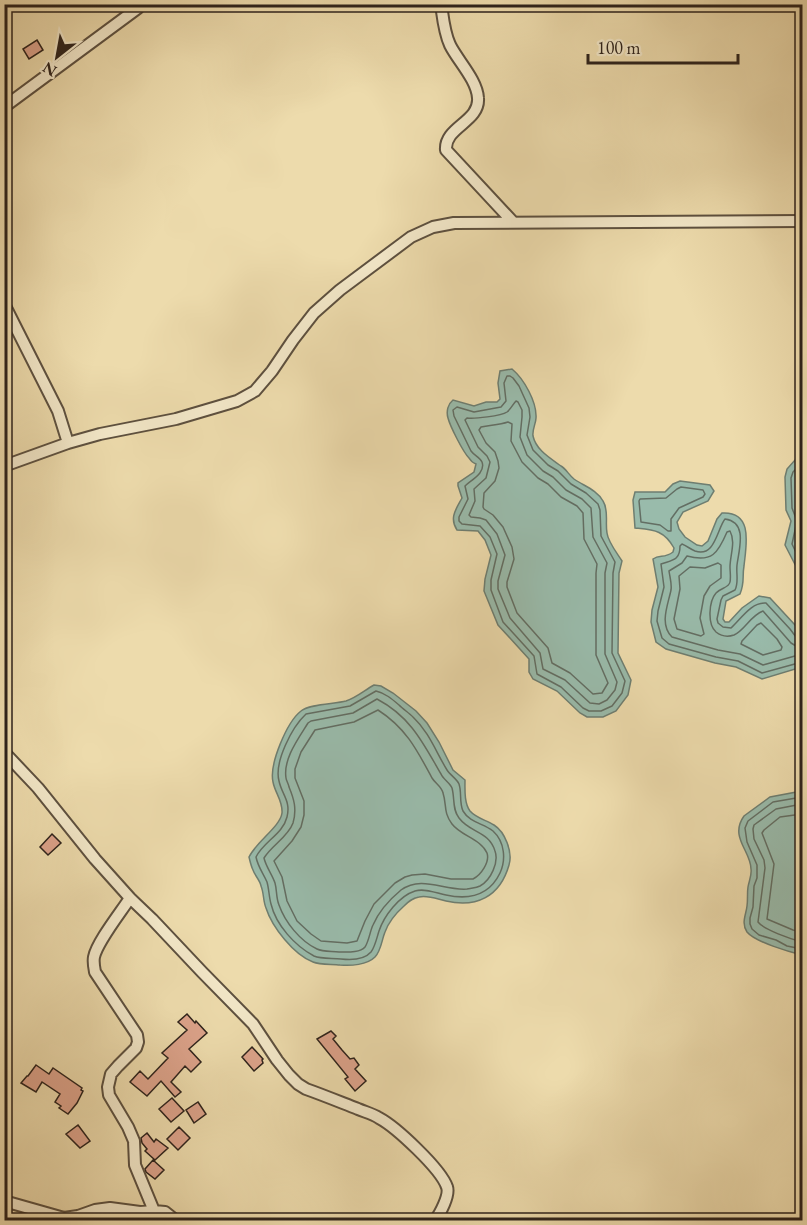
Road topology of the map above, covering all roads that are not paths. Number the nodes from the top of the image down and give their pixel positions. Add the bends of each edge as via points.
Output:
1 (441, 4) edge
2 (138, 8) dead end
3 (4, 107) edge
4 (802, 221) edge
5 (513, 222) junction
6 (4, 304) edge
7 (68, 443) junction
8 (4, 466) edge
9 (4, 752) edge
10 (130, 898) junction
11 (4, 1201) edge
12 (154, 1211) junction
13 (175, 1221) edge
14 (435, 1221) edge

1 - 5 street via 451,46 478,98 476,109 449,135 446,150
2 - 3 street
4 - 5 street
5 - 7 street via 454,223 411,237 314,313 255,391 237,401
6 - 7 street via 58,411
7 - 8 street
9 - 10 street
10 - 12 street via 98,948 94,964 95,972 137,1035 136,1048 111,1074 108,1087 134,1141 135,1166
10 - 14 street via 253,1024 298,1084 379,1118 437,1171 448,1191
11 - 12 street via 64,1218 110,1208
12 - 13 street via 165,1212

